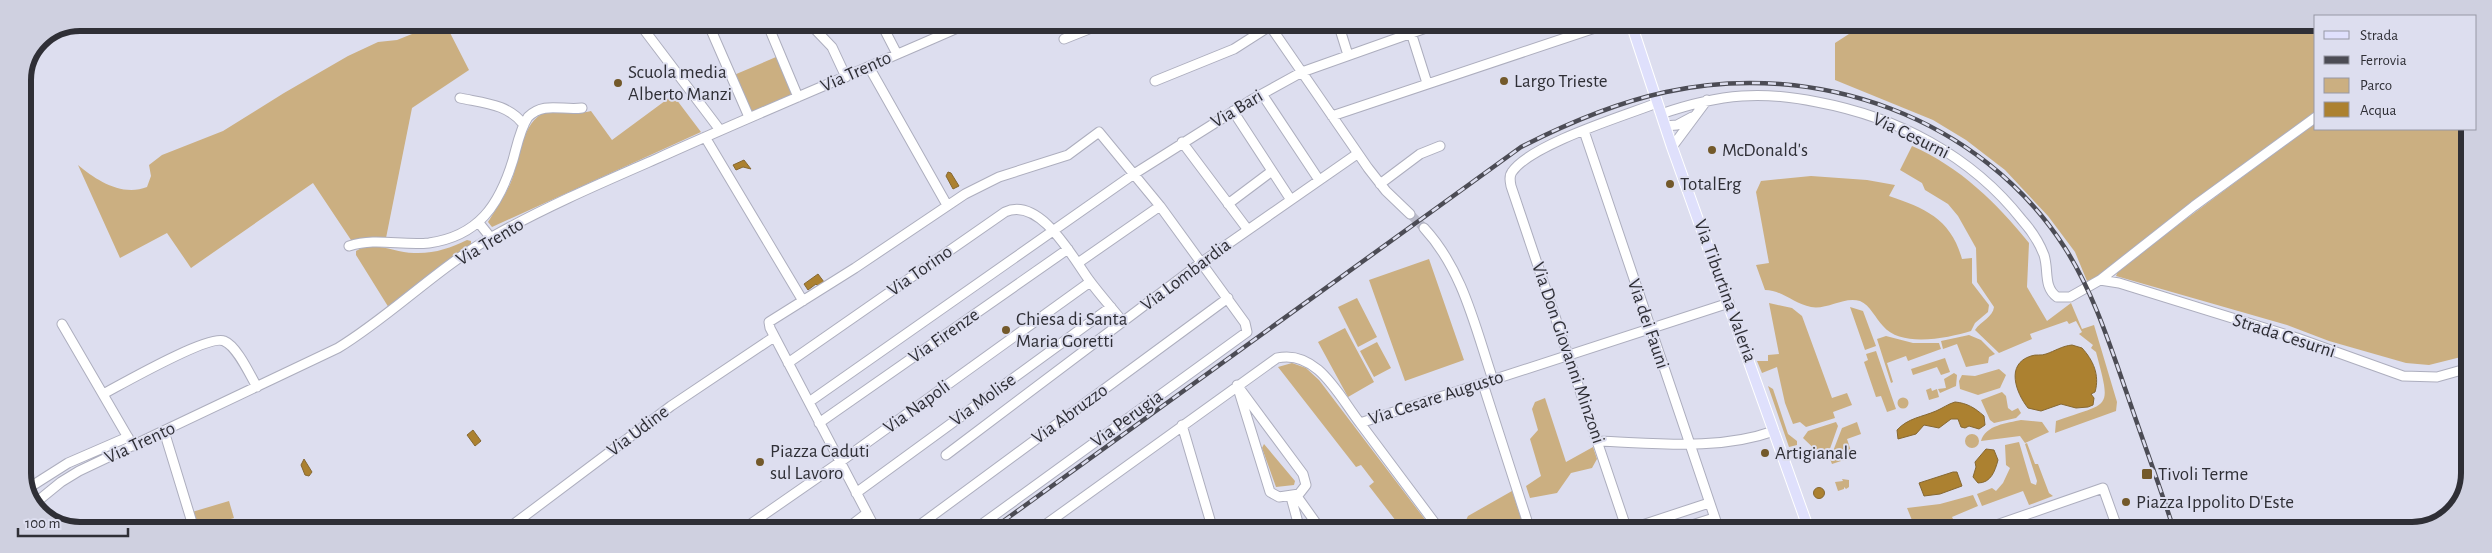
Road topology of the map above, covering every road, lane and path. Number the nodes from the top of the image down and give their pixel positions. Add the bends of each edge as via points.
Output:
1 (645, 31) edge
2 (711, 31) edge
3 (770, 31) edge
4 (817, 31) edge
5 (885, 31) edge
6 (944, 31) edge
7 (1084, 31) edge
8 (1259, 31) edge
9 (1274, 31) edge
10 (1340, 31) edge
11 (1418, 31) edge
12 (1586, 31) edge
13 (1634, 31) edge
14 (1412, 33) junction
15 (1064, 39) dead end
16 (896, 54) junction
17 (1348, 55) junction
18 (869, 67) junction
19 (1302, 72) junction
20 (846, 77) junction
21 (1155, 81) dead end
22 (1427, 83) junction
23 (1262, 94) junction
24 (798, 97) junction
25 (460, 98) dead end
26 (1707, 100) junction
27 (1657, 104) junction
28 (582, 108) dead end
29 (1233, 112) junction
30 (1661, 114) junction
31 (1697, 114) junction
32 (1332, 116) junction
33 (749, 117) junction
34 (2314, 118) edge
35 (524, 125) junction
36 (1665, 126) junction
37 (720, 130) junction
38 (1584, 131) junction
39 (705, 137) junction
40 (1182, 142) junction
41 (1440, 146) dead end
42 (1672, 147) junction
43 (1358, 154) junction
44 (1272, 171) junction
45 (1134, 174) junction
46 (1319, 180) junction
47 (1380, 184) junction
48 (1291, 200) junction
49 (1228, 204) junction
50 (947, 205) junction
51 (1160, 206) junction
52 (1410, 214) tunnel mouth
53 (479, 223) junction
54 (1424, 228) tunnel mouth
55 (1248, 230) junction
56 (1054, 232) junction
57 (491, 238) junction
58 (348, 246) dead end
59 (1068, 249) junction
60 (1202, 262) junction
61 (1078, 263) junction
62 (2100, 280) junction
63 (1090, 282) junction
64 (1228, 298) junction
65 (803, 301) junction
66 (1729, 302) junction
67 (1111, 307) junction
68 (1123, 322) junction
69 (62, 324) dead end
70 (1649, 328) junction
71 (774, 337) junction
72 (1569, 354) junction
73 (788, 363) junction
74 (2461, 370) edge
75 (1493, 380) junction
76 (1483, 384) junction
77 (1237, 385) junction
78 (257, 388) junction
79 (103, 394) junction
80 (809, 402) junction
81 (819, 422) junction
82 (1360, 423) junction
83 (1182, 425) junction
84 (164, 431) junction
85 (1774, 431) junction
86 (1272, 432) junction
87 (128, 437) junction
88 (1253, 438) junction
89 (1598, 441) junction
90 (1689, 443) junction
91 (133, 446) junction
92 (946, 455) dead end
93 (840, 462) junction
94 (33, 485) edge
95 (856, 493) junction
96 (1293, 496) junction
97 (40, 500) edge
98 (1709, 503) junction
99 (867, 514) junction
100 (1714, 518) junction
101 (192, 522) edge
102 (516, 522) edge
103 (754, 522) edge
104 (856, 522) edge
105 (872, 522) edge
106 (923, 522) edge
107 (985, 522) edge
108 (1049, 522) edge
109 (1211, 522) edge
110 (1298, 522) edge
111 (1314, 522) edge
112 (1434, 522) edge
113 (1527, 522) edge
114 (1624, 522) edge
115 (1651, 522) edge
116 (1701, 522) edge
117 (1716, 522) edge
118 (1807, 522) edge
119 (2013, 522) edge
120 (2115, 522) edge

1 - 37 street
2 - 33 street
3 - 24 street
4 - 20 street via 832,47
5 - 16 street
6 - 16 street, Via Trento
7 - 15 street
8 - 21 street via 1234,49
9 - 19 street
10 - 17 street
11 - 14 street, Via Bari
12 - 22 street
13 - 27 main road, Via Tiburtina Valeria
14 - 17 street, Via Bari
14 - 22 street
16 - 18 street, Via Trento
17 - 19 street, Via Bari
18 - 20 street, Via Trento
18 - 50 street
19 - 23 street, Via Bari
19 - 32 street
20 - 24 street, Via Trento
22 - 32 street
23 - 29 street, Via Bari
23 - 46 street
24 - 33 street, Via Trento
25 - 35 street via 508,110
26 - 30 street, Via Cesurni
26 - 31 street
26 - 62 street, Via Cesurni via 1753,95 1790,97 1839,106 1895,124 1956,157 2004,199 2041,247 2048,285 2055,295 2070,297
27 - 30 main road, Via Tiburtina Valeria
27 - 38 street
28 - 35 street via 542,108 530,114
29 - 40 street, Via Bari
29 - 44 street
30 - 36 main road, Via Tiburtina Valeria
31 - 36 street via 1679,124
31 - 42 street
32 - 43 street
33 - 37 street, Via Trento
34 - 62 street
35 - 53 street via 502,188
36 - 42 main road, Via Tiburtina Valeria
37 - 39 street, Via Trento
38 - 70 street, Via dei Fauni
38 - 72 street, Via Don Giovanni Minzoni via 1536,153 1515,168 1510,176
39 - 57 street, Via Trento via 579,193
39 - 65 street
40 - 45 street, Via Bari
40 - 49 street
41 - 47 street via 1420,154
42 - 66 main road, Via Tiburtina Valeria
43 - 46 street, Via Lombardia
43 - 47 street
44 - 48 street
44 - 49 street
45 - 50 street, Via Perugia via 1098,132 1068,154 999,177
45 - 51 street, Via Perugia
45 - 56 street, Via Bari
46 - 48 street, Via Lombardia
47 - 52 street
48 - 55 street, Via Lombardia
49 - 55 street
50 - 65 street
51 - 60 street, Via Perugia
51 - 61 street
53 - 57 street
53 - 58 street via 462,234 435,242 370,241
54 - 75 street via 1458,277
55 - 60 street, Via Lombardia
56 - 59 street, Via Torino
56 - 73 street, Via Torino via 1030,212 1009,211
56 - 80 street, Via Bari
57 - 78 street, Via Trento via 356,337
59 - 61 street, Via Torino
59 - 81 street, Via Firenze
60 - 64 street, Via Perugia
60 - 68 street, Via Lombardia
61 - 63 street, Via Torino
62 - 74 street, Strada Cesurni via 2297,338 2403,376 2437,378
63 - 67 street, Via Torino
63 - 93 street, Via Napoli
64 - 106 street, Via Abruzzo
64 - 107 street, Via Perugia via 1248,330 1245,335
65 - 71 street via 770,320
66 - 70 street, Via Cesare Augusto
66 - 85 main road, Via Tiburtina Valeria
67 - 68 street, Via Torino
67 - 95 street, Via Molise
68 - 92 street, Via Lombardia
69 - 79 street
70 - 72 street, Via Cesare Augusto
70 - 90 street, Via dei Fauni
71 - 73 street
71 - 102 street, Via Udine via 678,401
72 - 75 street, Via Cesare Augusto
72 - 89 street, Via Don Giovanni Minzoni
73 - 80 street
75 - 76 street, Via Cesare Augusto
76 - 82 street, Via Cesare Augusto
76 - 113 street
77 - 82 street, Via Cesare Augusto via 1277,358 1300,357 1321,373
77 - 83 street, Via Cesare Augusto
77 - 86 street
77 - 88 street
78 - 79 street via 232,347 217,339
78 - 84 street, Via Trento
79 - 87 street
80 - 81 street
81 - 93 street
82 - 112 street
83 - 108 street, Via Cesare Augusto
83 - 109 street
84 - 91 street, Via Trento
84 - 101 street
85 - 90 street via 1744,440
85 - 118 main road, Via Tiburtina Valeria
86 - 88 street via 1261,432
86 - 96 street via 1304,476 1304,490
87 - 91 street
87 - 94 street via 68,463
88 - 96 street via 1272,494 1279,498
89 - 90 street
89 - 114 street, Via Don Giovanni Minzoni
90 - 98 street, Via dei Fauni
91 - 97 street, Via Trento via 70,476
93 - 95 street
93 - 103 street, Via Napoli
95 - 99 street
96 - 110 street
96 - 111 street
98 - 100 street, Via dei Fauni
98 - 115 street
99 - 104 street
99 - 105 street
100 - 116 street
100 - 117 street, Via dei Fauni
119 - 120 street via 2103,488

